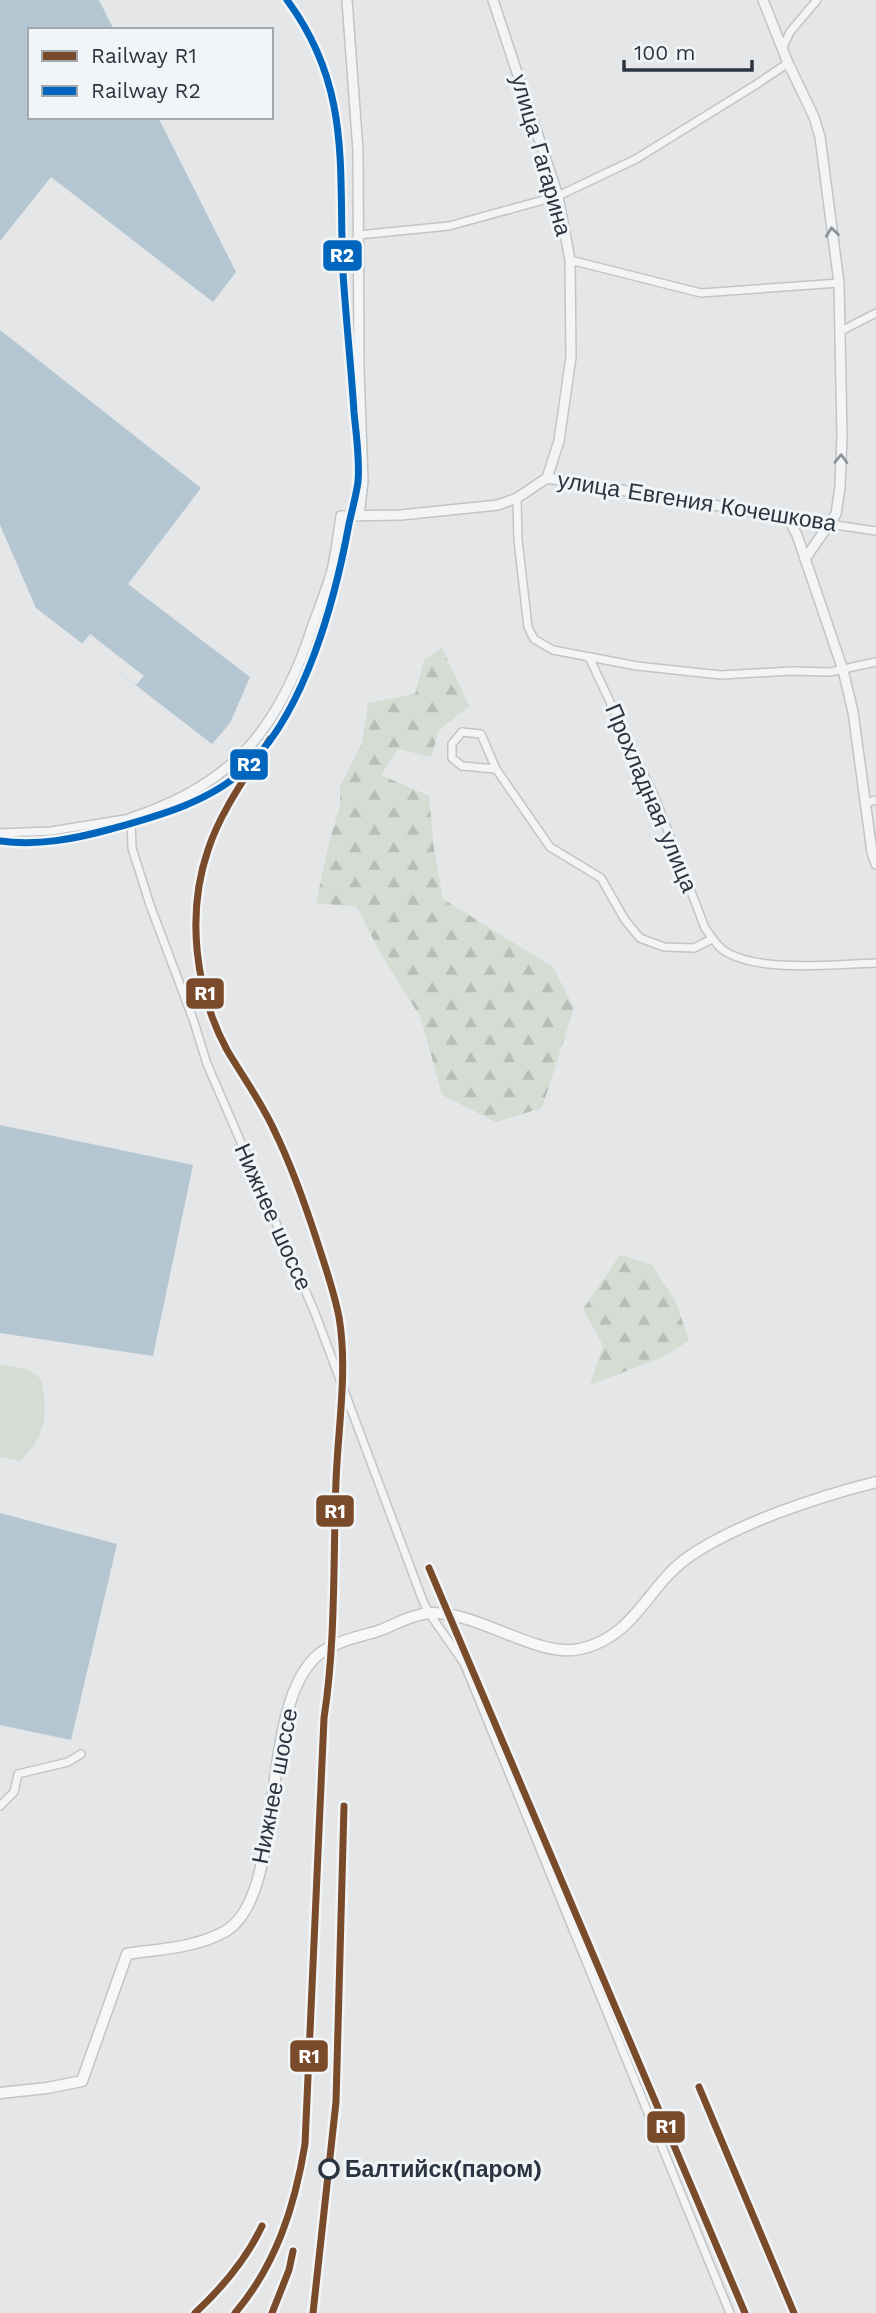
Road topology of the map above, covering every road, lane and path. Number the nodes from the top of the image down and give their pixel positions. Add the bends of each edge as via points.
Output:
1 (347, 0) edge
2 (493, 0) edge
3 (763, 0) edge
4 (817, 0) edge
5 (782, 49) junction
6 (788, 63) junction
7 (558, 196) junction
8 (358, 235) junction
9 (570, 260) junction
10 (839, 283) junction
11 (876, 313) edge
12 (841, 331) junction
13 (547, 478) junction
14 (517, 498) junction
15 (359, 516) junction
16 (788, 518) junction
17 (829, 524) junction
18 (876, 531) edge
19 (805, 559) junction
20 (589, 657) junction
21 (876, 662) edge
22 (843, 670) junction
23 (496, 769) junction
24 (876, 800) edge
25 (865, 803) junction
26 (131, 818) junction
27 (0, 833) edge
28 (876, 864) edge
29 (712, 939) junction
30 (876, 963) edge
31 (876, 1482) edge
32 (429, 1613) junction
33 (81, 1754) dead end
34 (0, 1806) edge
35 (0, 2093) edge
36 (730, 2313) edge

1 - 8 street via 358,151
2 - 7 street, улица Гагарина
3 - 5 street
4 - 5 street
5 - 6 street
6 - 7 street via 636,159
10 -> 6 street via 820,137
7 - 8 street via 449,226
7 - 9 street, улица Гагарина
8 - 15 street via 363,481
9 - 10 street via 701,293
9 - 13 street, улица Гагарина via 571,357 559,441
10 - 12 street
11 - 12 street
17 -> 12 street via 840,503
13 - 14 street, улица Евгения Кочешкова
13 - 16 street, улица Евгения Кочешкова
14 - 15 street, улица Евгения Кочешкова via 482,507
14 - 20 street via 528,627 534,639 553,650
15 - 26 street via 341,516 331,573 307,644 282,701 261,734 207,784 162,808
16 - 17 street, улица Евгения Кочешкова
16 - 19 street
17 - 18 street, улица Евгения Кочешкова
17 - 19 street
19 - 22 street
20 - 22 street via 721,675
20 - 29 street, Прохладная улица via 656,800
21 - 22 street
22 - 25 street
23 - 23 street via 481,734 462,732 452,744 452,758 462,766
23 - 29 street via 550,847 601,878 640,938 684,948
24 - 25 street
25 - 28 street
26 - 27 street via 51,831
26 - 32 street, Нижнее шоссе via 132,848 207,1063 311,1302
29 - 30 street via 734,956 774,965
31 - 32 main road via 846,1489 720,1538 689,1556 665,1576 632,1620 592,1647 551,1648 473,1620
32 - 35 main road, Нижнее шоссе via 330,1647 302,1675 286,1721 258,1877 243,1915 211,1938 127,1954 82,2081
32 - 36 street, Нижнее шоссе via 464,1663
33 - 34 street via 68,1762 18,1774 14,1792

